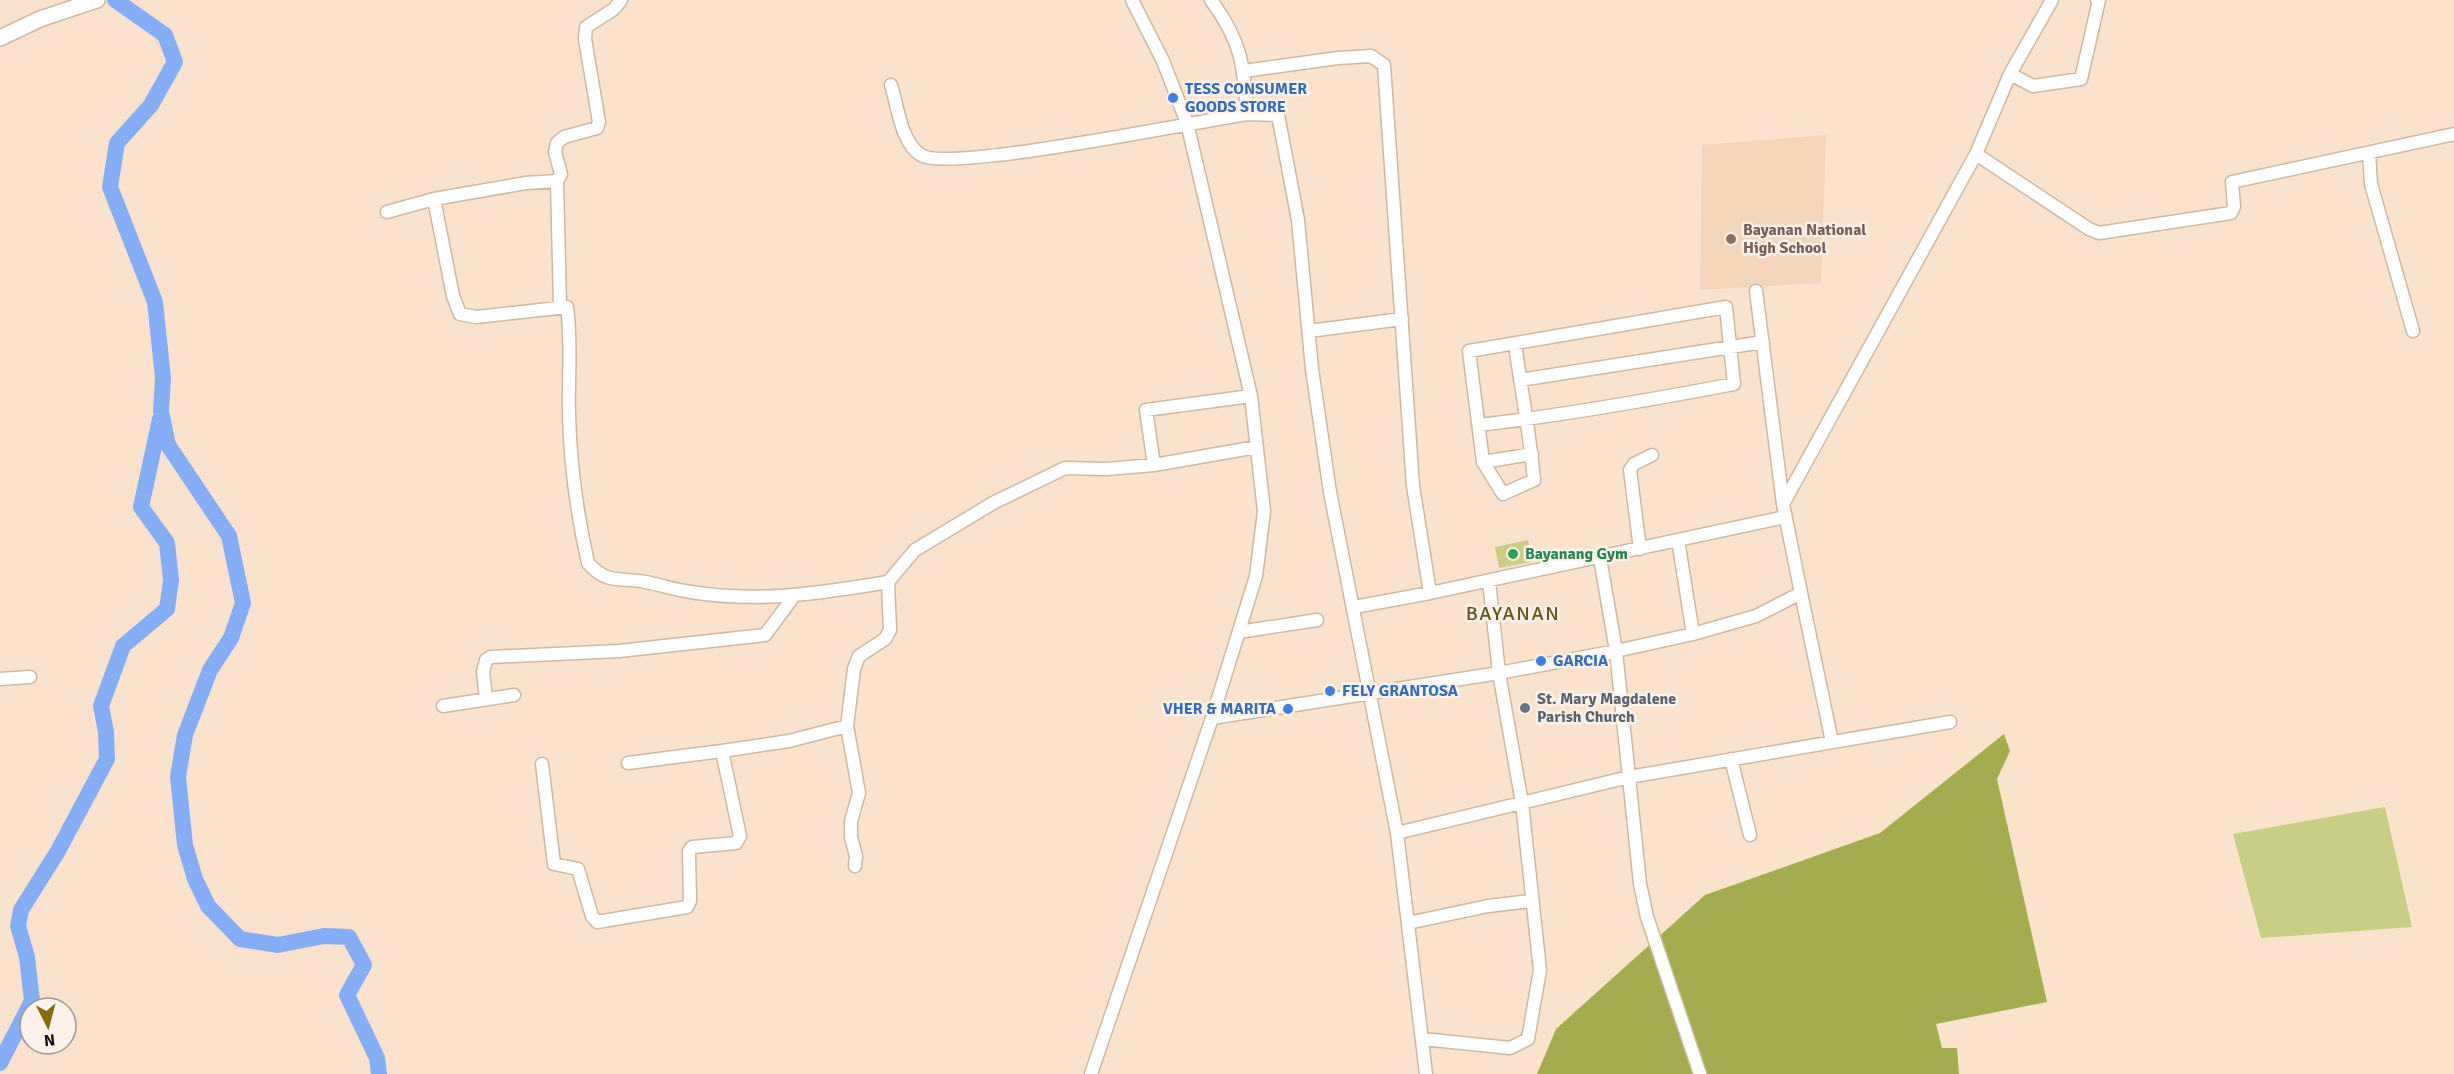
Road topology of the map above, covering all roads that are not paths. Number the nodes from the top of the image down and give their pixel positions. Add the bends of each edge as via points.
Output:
1 (97, 0) edge
2 (621, 0) edge
3 (1132, 0) edge
4 (1211, 0) edge
5 (2052, 0) edge
6 (2097, 0) edge
7 (0, 38) edge
8 (1244, 71) junction
9 (2010, 74) junction
10 (891, 85) dead end
11 (1247, 114) junction
12 (1186, 123) junction
13 (2454, 134) edge
14 (2369, 153) junction
15 (1976, 154) junction
16 (557, 181) junction
17 (434, 199) junction
18 (387, 212) dead end
19 (1756, 291) dead end
20 (560, 306) junction
21 (1402, 319) junction
22 (1309, 331) junction
23 (2414, 331) dead end
24 (1762, 342) junction
25 (1515, 344) junction
26 (1730, 345) junction
27 (1520, 380) junction
28 (1251, 396) junction
29 (1526, 419) junction
30 (1479, 425) junction
31 (1257, 447) junction
32 (1532, 454) junction
33 (1652, 455) dead end
34 (1483, 462) junction
35 (1154, 465) junction
36 (1784, 504) junction
37 (1785, 517) junction
38 (1678, 540) junction
39 (1640, 549) junction
40 (1600, 558) junction
41 (1489, 581) junction
42 (888, 582) junction
43 (1430, 593) junction
44 (1801, 593) junction
45 (794, 596) junction
46 (1354, 607) junction
47 (1317, 620) dead end
48 (1239, 632) junction
49 (1694, 634) junction
50 (1616, 651) junction
51 (1499, 673) junction
52 (30, 677) dead end
53 (0, 679) edge
54 (1368, 692) junction
55 (514, 695) dead end
56 (486, 698) junction
57 (443, 706) dead end
58 (1212, 718) junction
59 (1950, 722) dead end
60 (847, 726) junction
61 (1832, 742) junction
62 (722, 751) junction
63 (1731, 759) junction
64 (628, 763) dead end
65 (542, 764) dead end
66 (1629, 777) junction
67 (1522, 802) junction
68 (1397, 833) junction
69 (1750, 835) dead end
70 (855, 866) dead end
71 (1531, 901) junction
72 (1408, 923) junction
73 (1423, 1039) junction
74 (1091, 1074) edge
75 (1426, 1074) edge
76 (1700, 1074) edge

1 - 7 main road
2 - 16 street via 586,27 599,122 597,128 556,143 561,174
3 - 12 street via 1163,61
4 - 8 street via 1231,28
5 - 9 street
6 - 9 street via 2081,79 2033,86
8 - 11 street
8 - 21 street via 1371,56 1384,65
9 - 15 street
10 - 12 street via 909,146 922,157 945,161 1048,148
11 - 12 street
11 - 22 street via 1278,115 1298,220
12 - 28 street
13 - 14 street
14 - 15 street via 2232,182 2231,213 2099,233
14 - 23 street via 2371,184
15 - 36 street
16 - 17 street
16 - 20 street
17 - 18 street
17 - 20 street via 460,314 476,317
19 - 24 street
20 - 45 street via 567,308 571,334 569,412 573,481 588,563 610,580 644,581 692,592
21 - 22 street
21 - 43 street via 1413,486
22 - 46 street via 1330,492
24 - 26 street
24 - 36 street
25 - 26 street via 1726,307
25 - 27 street
25 - 30 street via 1469,351
26 - 27 street
26 - 29 street via 1734,384
27 - 29 street
28 - 31 street
28 - 35 street via 1146,410
29 - 30 street
29 - 32 street
30 - 34 street
31 - 35 street
31 - 48 street via 1264,511 1256,576
32 - 34 street
32 - 34 street via 1534,480 1503,494
33 - 39 street via 1629,470
35 - 42 street via 1065,468 993,503 915,550
36 - 37 street
37 - 38 street
37 - 44 street
38 - 39 street
38 - 49 street
39 - 40 street
40 - 41 street
40 - 50 street
41 - 43 street
41 - 51 street
42 - 45 street
42 - 60 street via 890,630 885,639 859,656
43 - 46 street
44 - 49 street via 1756,616
44 - 61 street
45 - 56 street via 765,635 620,651 491,657 483,672
46 - 54 street
47 - 48 street
48 - 58 street
49 - 50 street
50 - 51 street
50 - 66 street
51 - 54 street
51 - 67 street
52 - 53 street
54 - 58 street
54 - 68 street
55 - 56 street
56 - 57 street
58 - 74 street
59 - 61 street
60 - 62 street via 789,741
60 - 70 street via 859,793 851,821
61 - 63 street
62 - 64 street
62 - 65 street via 740,836 736,843 692,847 687,907 597,922 578,869 554,864
63 - 66 street
63 - 69 street
66 - 67 street
66 - 76 street via 1647,917
67 - 68 street
67 - 71 street
68 - 72 street
71 - 72 street
71 - 73 street via 1540,970 1528,1039 1510,1048
72 - 73 street
73 - 75 street

